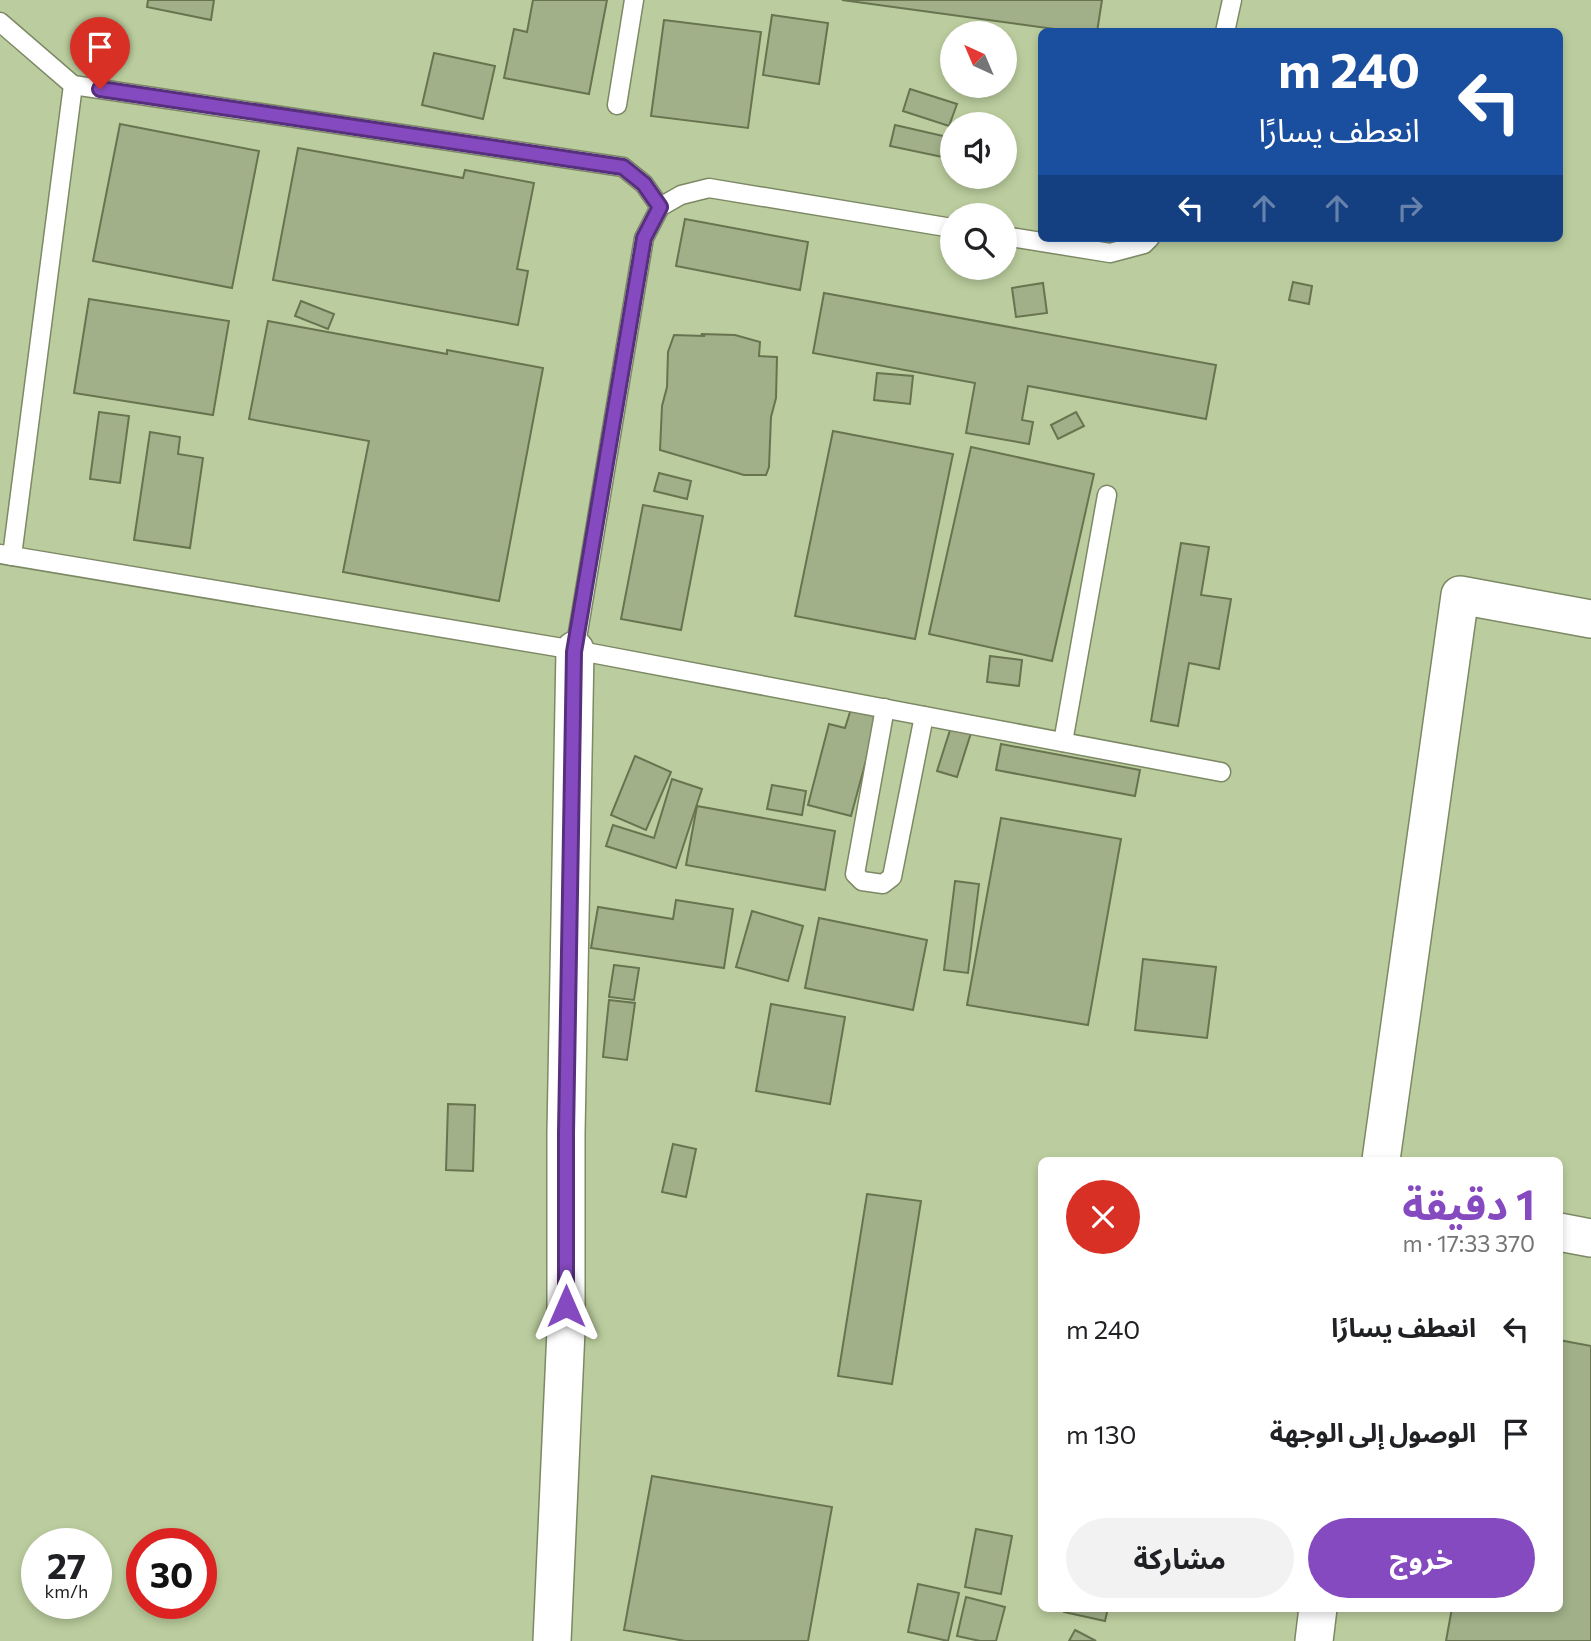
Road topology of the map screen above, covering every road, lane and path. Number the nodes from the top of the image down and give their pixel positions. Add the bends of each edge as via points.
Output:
1 (634, 0) edge
2 (1232, 0) edge
3 (0, 22) edge
4 (1226, 28) edge
5 (73, 85) junction
6 (617, 106) dead end
7 (660, 207) junction
8 (940, 226) edge
9 (1017, 238) edge
10 (1038, 241) edge
11 (1041, 242) edge
12 (1146, 242) edge
13 (1107, 495) dead end
14 (6, 555) edge
15 (1591, 619) edge
16 (575, 650) junction
17 (885, 708) junction
18 (923, 716) junction
19 (1063, 742) junction
20 (1221, 772) dead end
21 (1381, 1157) edge
22 (1563, 1234) edge
23 (1591, 1238) edge
24 (1318, 1612) edge
25 (552, 1641) edge
26 (1314, 1641) edge

1 - 6 lane
2 - 4 lane
3 - 5 lane
5 - 7 lane via 623,167 644,184
5 - 14 lane
7 - 8 lane via 681,195 709,188
7 - 16 lane via 644,238
9 - 10 lane
11 - 12 lane via 1110,253
13 - 19 lane
14 - 16 lane
15 - 21 street via 1460,595
16 - 17 lane
16 - 25 street via 566,1330
17 - 18 lane
17 - 18 lane via 855,874 862,881 883,884 892,877
18 - 19 lane
19 - 20 lane
22 - 23 street
24 - 26 street

